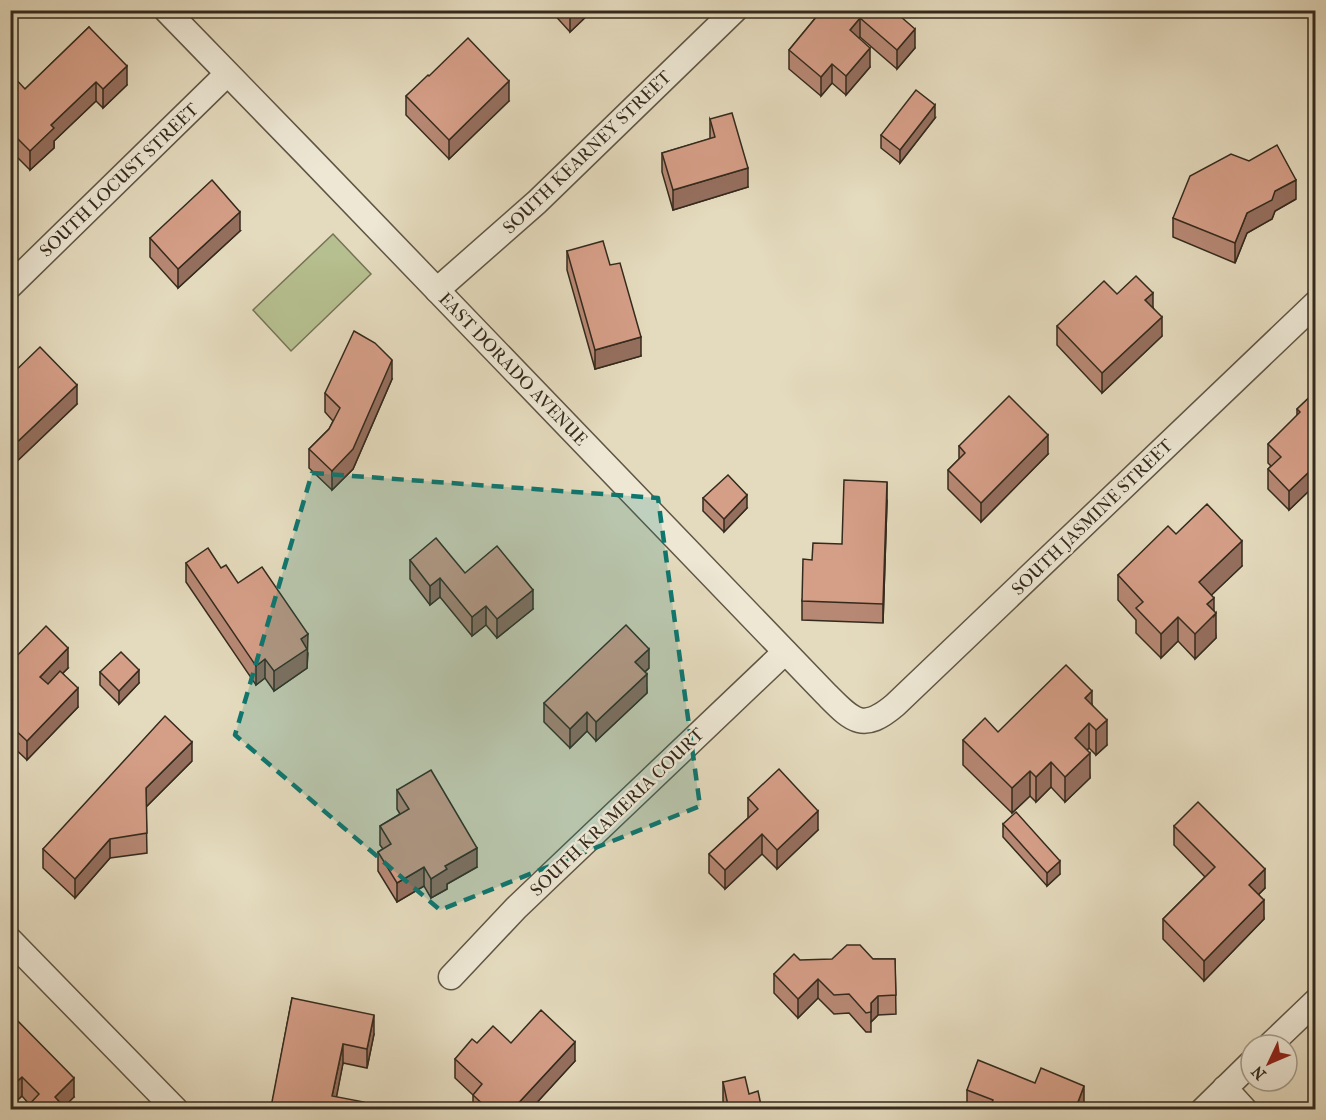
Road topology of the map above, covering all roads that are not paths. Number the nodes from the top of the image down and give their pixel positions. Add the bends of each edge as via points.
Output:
1 (166, 10) edge
2 (735, 10) edge
3 (227, 74) junction
4 (10, 286) edge
5 (437, 290) junction
6 (1316, 303) edge
7 (786, 652) junction
8 (864, 722) joint
9 (10, 940) edge
10 (451, 976) dead end
11 (1316, 1001) edge
12 (1283, 1033) edge
13 (1239, 1075) edge
14 (1225, 1088) junction
15 (176, 1110) edge
16 (1203, 1110) edge
17 (1245, 1110) edge

1 - 3 street, EAST DORADO AVENUE
2 - 5 street, SOUTH KEARNEY STREET via 537,202
3 - 4 street, SOUTH LOCUST STREET
3 - 5 street, EAST DORADO AVENUE
5 - 7 street, EAST DORADO AVENUE
6 - 8 street, SOUTH JASMINE STREET via 895,705
7 - 8 street, EAST DORADO AVENUE via 844,712
7 - 10 street, SOUTH KRAMERIA COURT via 516,908
9 - 15 street
11 - 12 street
13 - 14 street
14 - 16 street
14 - 17 street

